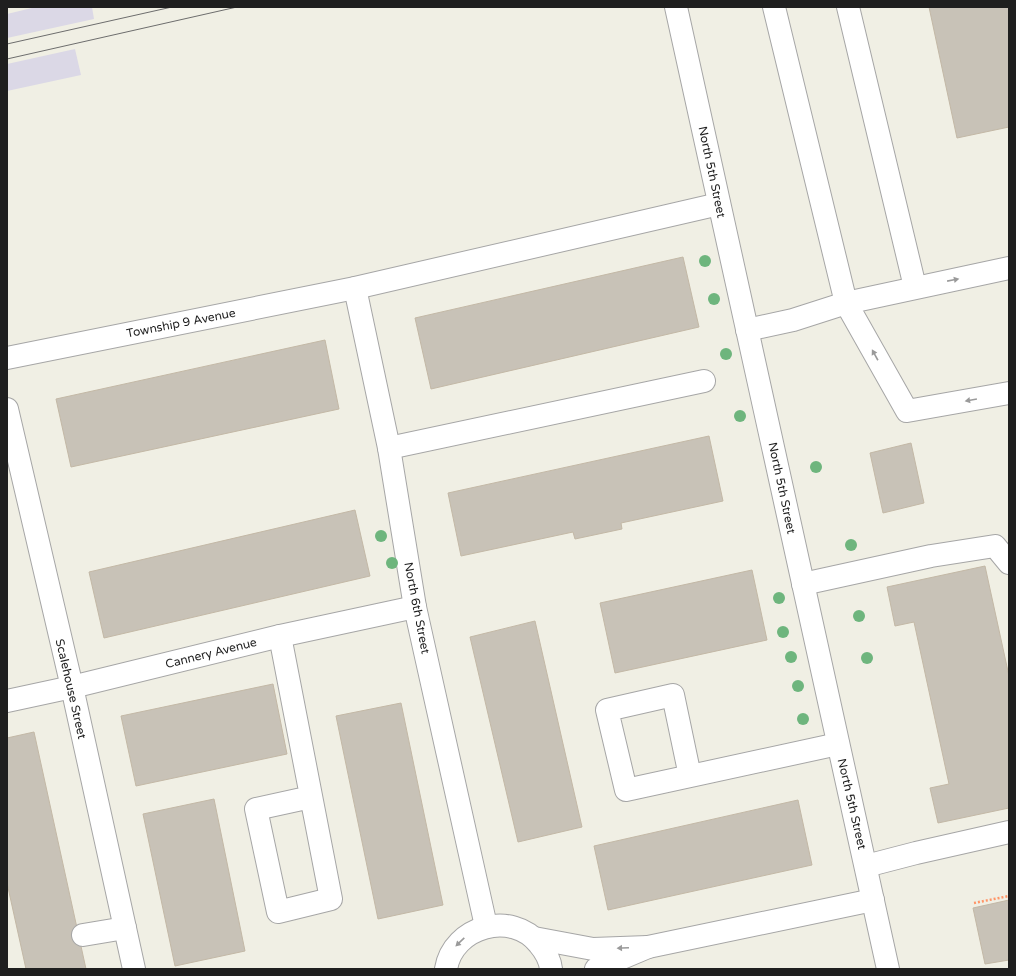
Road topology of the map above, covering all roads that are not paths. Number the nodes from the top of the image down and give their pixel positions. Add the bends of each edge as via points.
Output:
1 (676, 7) edge
2 (774, 7) edge
3 (848, 7) edge
4 (719, 204) junction
5 (1009, 268) edge
6 (915, 287) junction
7 (355, 288) junction
8 (846, 303) junction
9 (747, 330) junction
10 (7, 358) edge
11 (704, 381) dead end
12 (1009, 393) edge
13 (7, 409) edge
14 (389, 448) junction
15 (1009, 563) edge
16 (803, 584) junction
17 (415, 607) junction
18 (280, 636) junction
19 (72, 687) junction
20 (7, 701) edge
21 (838, 744) junction
22 (690, 776) junction
23 (311, 797) junction
24 (1009, 832) edge
25 (866, 866) junction
26 (873, 900) junction
27 (486, 926) junction
28 (125, 928) junction
29 (83, 935) dead end
30 (534, 938) junction
31 (648, 947) junction
32 (134, 969) edge
33 (446, 969) edge
34 (552, 969) edge
35 (596, 969) edge
36 (888, 969) edge

1 - 4 street, North 5th Street
2 - 8 street
3 - 6 street
4 - 7 street, Township 9 Avenue
4 - 9 street, North 5th Street
6 -> 5 street
6 - 8 street
7 - 10 street, Township 9 Avenue
7 - 14 street, North 6th Street
8 - 9 street via 793,320
12 -> 8 street via 907,411
9 - 16 street, North 5th Street
11 - 14 street
13 - 19 street, Scalehouse Street
14 - 17 street, North 6th Street
15 - 16 street via 995,546 931,556
16 - 21 street, North 5th Street
17 - 18 street, Cannery Avenue
17 - 27 street, North 6th Street
18 - 19 street, Cannery Avenue
18 - 23 street
19 - 20 street, Cannery Avenue
19 - 28 street, Scalehouse Street
21 - 22 street
21 - 25 street, North 5th Street
22 - 22 street via 626,790 607,710 673,695
23 - 23 street via 331,899 278,912 256,809
24 - 25 street
25 - 26 street, North 5th Street
26 - 31 street
26 - 36 street, North 5th Street
27 - 30 street via 509,926 520,929
27 -> 33 street via 470,933 456,945
28 - 29 street
28 - 32 street, Scalehouse Street
31 -> 30 street via 593,949
30 - 34 street via 545,951
31 - 35 street

